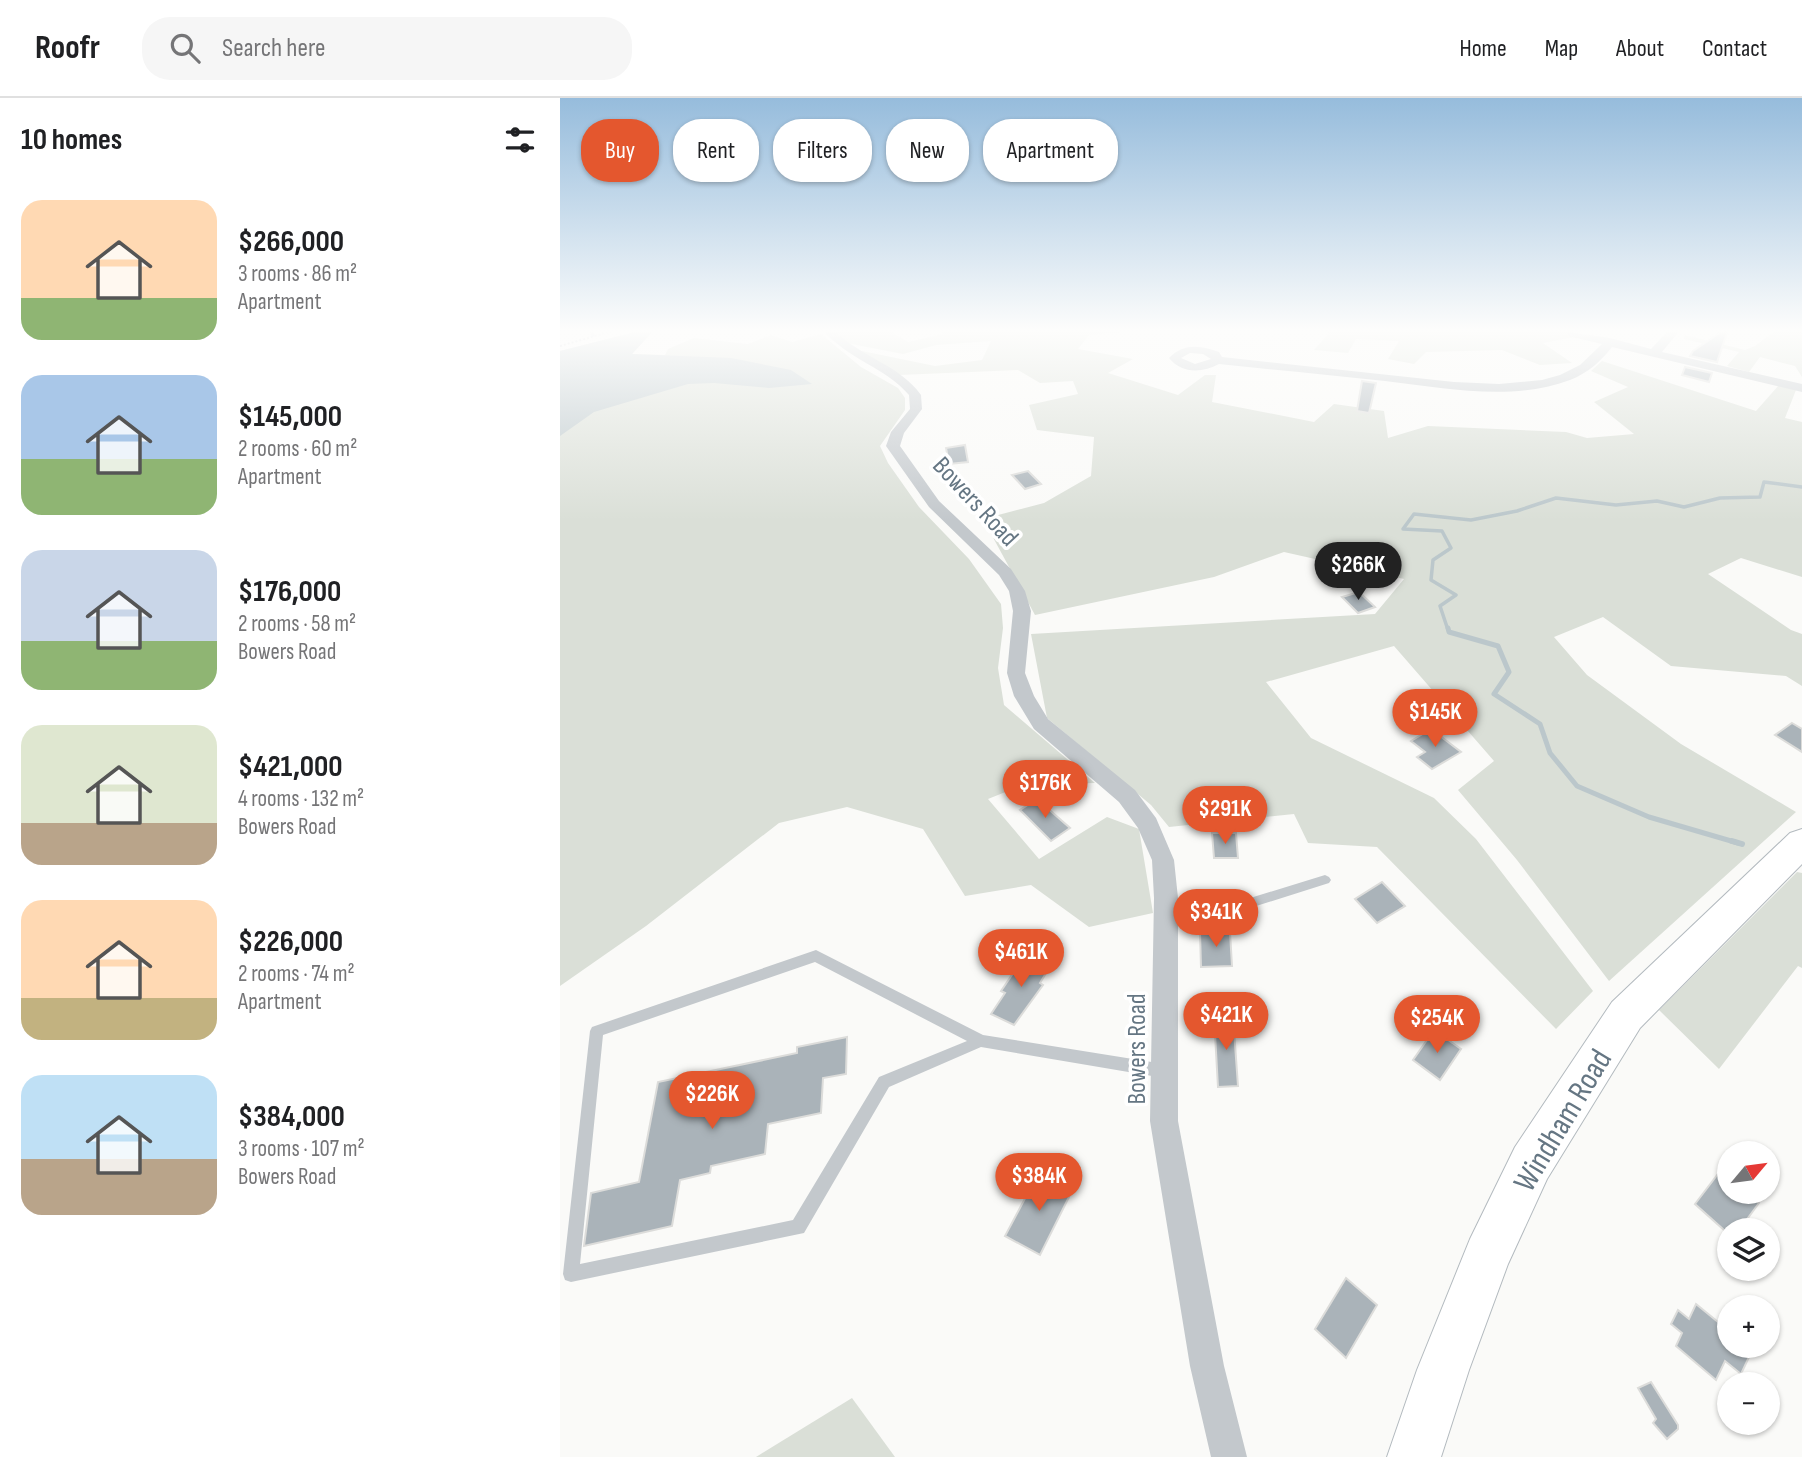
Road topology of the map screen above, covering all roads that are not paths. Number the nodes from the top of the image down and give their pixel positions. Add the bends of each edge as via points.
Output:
1 (914, 393) edge
2 (1802, 842) edge
3 (1325, 880) dead end
4 (1165, 911) junction
5 (981, 1041) junction
6 (1164, 1071) junction
7 (1230, 1457) edge
8 (1414, 1457) edge

1 - 4 street, Bowers Road via 916,409 893,446 934,504 1005,572 1017,591 1022,611 1016,673 1024,696 1041,724 1127,796 1149,824 1163,860
2 - 8 street, Windham Road via 1626,1015 1577,1090 1531,1163 1487,1256
3 - 4 lane via 1234,908
4 - 6 street, Bowers Road
5 - 5 lane via 884,1082 798,1227 571,1275 597,1031 816,956
5 - 6 lane
6 - 7 street, Bowers Road via 1166,1135 1207,1366

